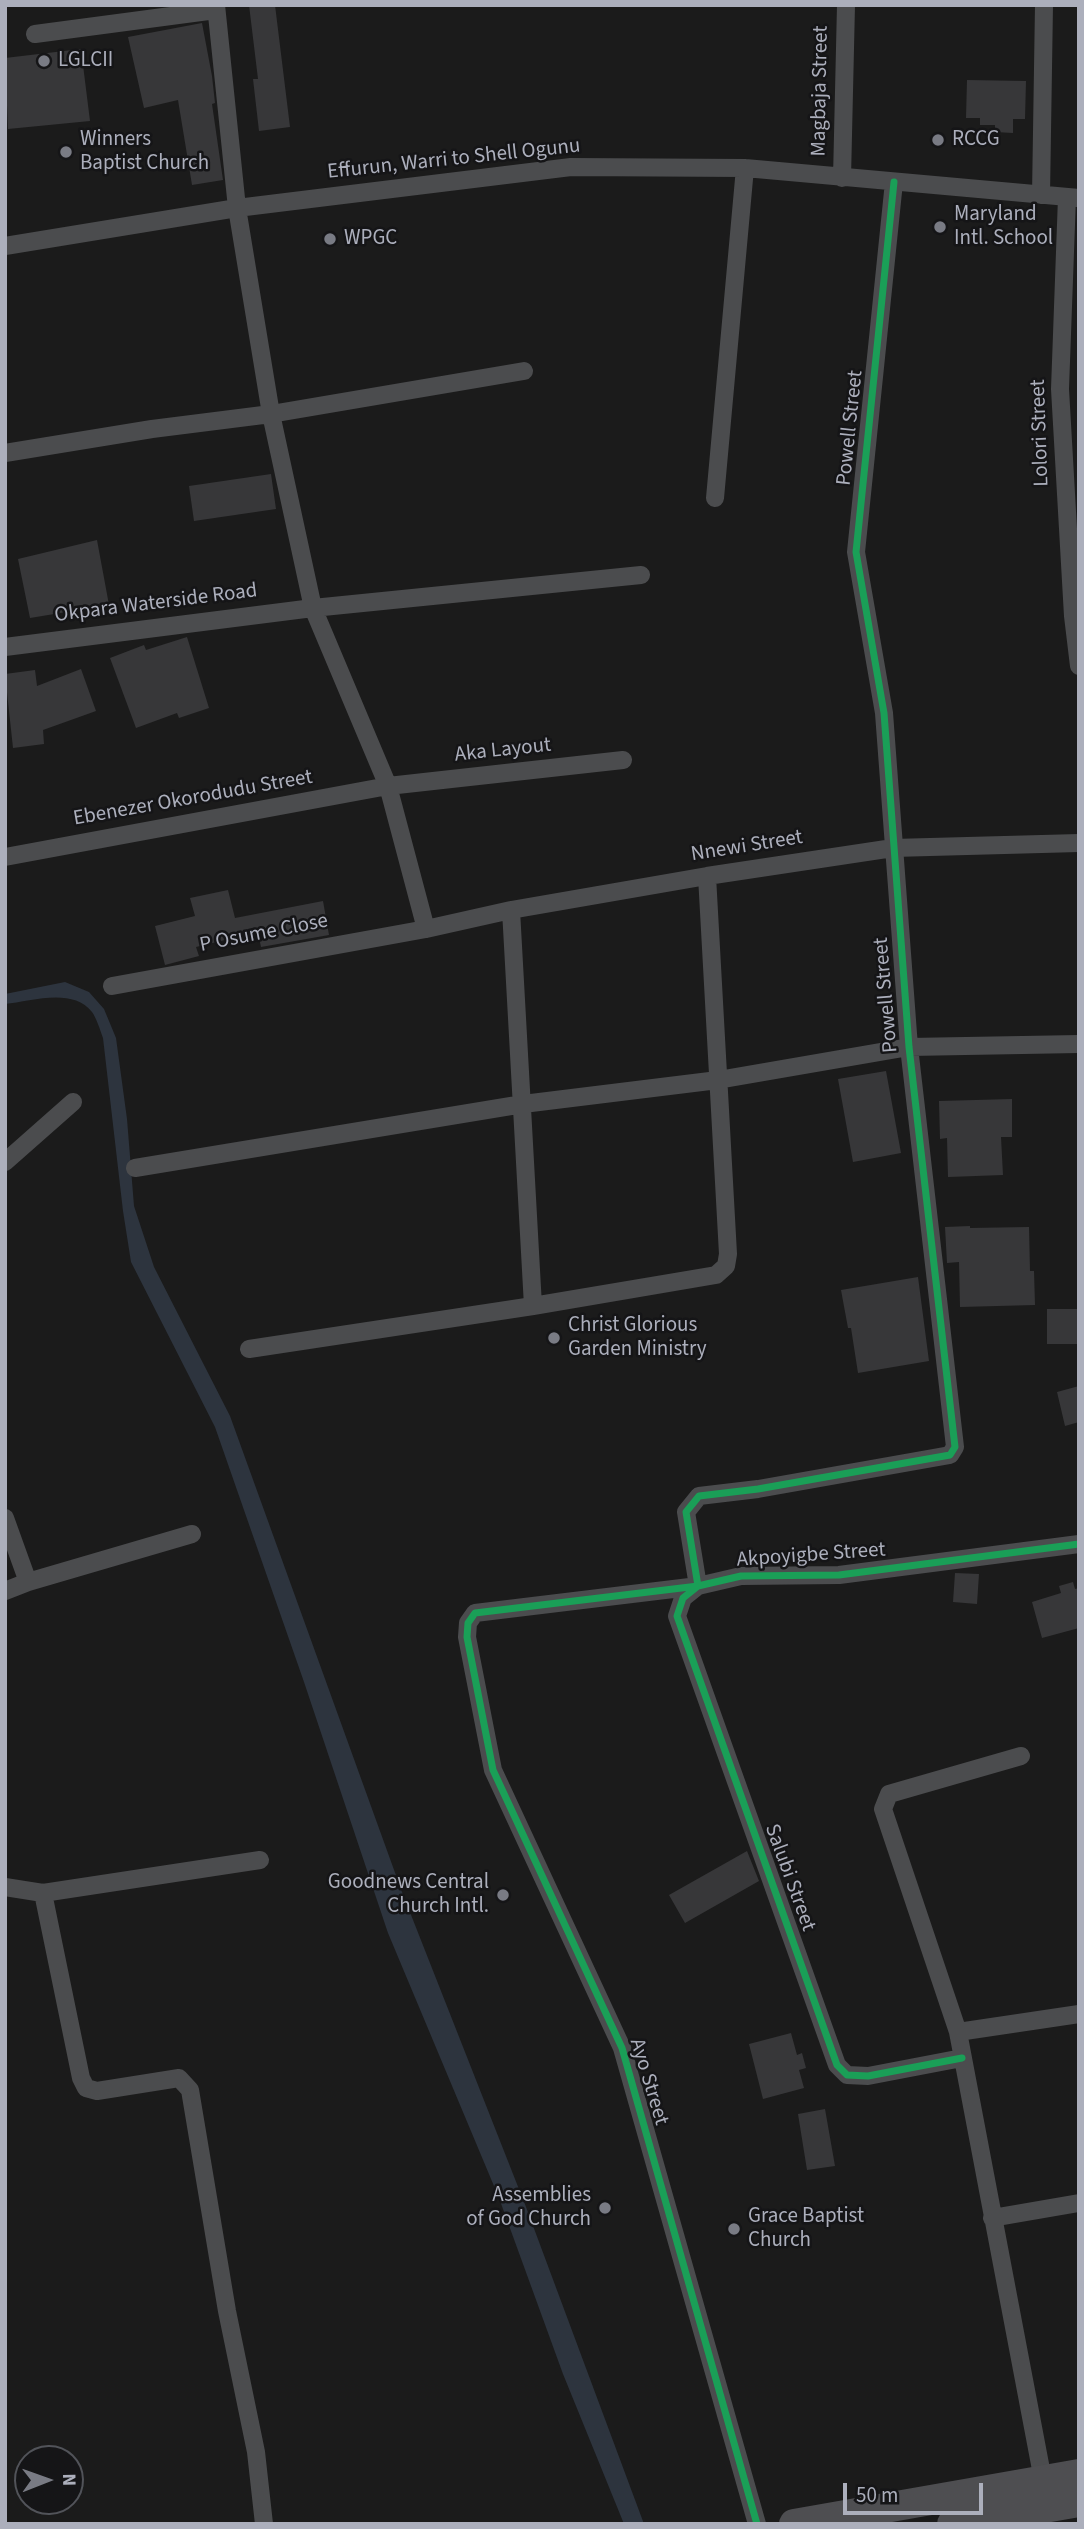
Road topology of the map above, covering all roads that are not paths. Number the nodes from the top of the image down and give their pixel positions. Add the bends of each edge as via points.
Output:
1 (846, 5) edge
2 (1044, 5) edge
3 (216, 8) edge
4 (35, 34) dead end
5 (745, 168) junction
6 (842, 178) junction
7 (894, 182) junction
8 (1041, 195) junction
9 (1073, 198) edge
10 (237, 208) junction
11 (5, 246) edge
12 (524, 371) dead end
13 (271, 414) junction
14 (5, 453) edge
15 (715, 498) dead end
16 (641, 575) dead end
17 (313, 608) junction
18 (5, 647) edge
19 (1079, 666) edge
20 (623, 760) dead end
21 (388, 786) junction
22 (1079, 843) edge
23 (894, 848) junction
24 (5, 857) edge
25 (707, 876) junction
26 (511, 910) junction
27 (426, 929) junction
28 (112, 986) dead end
29 (1079, 1044) edge
30 (909, 1047) junction
31 (718, 1080) junction
32 (73, 1102) dead end
33 (523, 1104) junction
34 (5, 1161) edge
35 (135, 1168) dead end
36 (534, 1306) junction
37 (248, 1349) dead end
38 (5, 1518) edge
39 (191, 1534) dead end
40 (1079, 1544) edge
41 (28, 1582) junction
42 (698, 1586) junction
43 (5, 1591) edge
44 (468, 1623) joint
45 (1021, 1756) dead end
46 (260, 1860) dead end
47 (5, 1887) edge
48 (43, 1893) junction
49 (1079, 2014) edge
50 (958, 2032) junction
51 (962, 2058) junction
52 (1079, 2203) edge
53 (992, 2218) junction
54 (1079, 2474) edge
55 (1043, 2480) junction
56 (1079, 2502) edge
57 (264, 2524) edge
58 (757, 2524) edge
59 (794, 2524) edge
60 (952, 2524) edge

1 - 6 street, Magbaja Street
2 - 8 street
3 - 4 street
3 - 10 street
5 - 6 street, Effurun, Warri to Shell Ogunu
5 - 10 street, Effurun, Warri to Shell Ogunu via 571,167
5 - 15 street
6 - 7 street, Effurun, Warri to Shell Ogunu
7 - 8 street, Effurun, Warri to Shell Ogunu
7 - 23 street, Powell Street via 856,552 884,713
8 - 9 street, Effurun, Warri to Shell Ogunu
9 - 19 street, Lolori Street via 1060,389
10 - 11 street, Effurun, Warri to Shell Ogunu
10 - 13 street
12 - 13 street
13 - 14 street
13 - 17 street
16 - 17 street, Okpara Waterside Road
17 - 18 street, Okpara Waterside Road
17 - 21 street
20 - 21 street, Aka Layout
21 - 24 street, Ebenezer Okorodudu Street
21 - 27 street
22 - 23 street, Nnewi Street
23 - 25 street, Nnewi Street
23 - 30 street, Powell Street
25 - 26 street, Nnewi Street
25 - 31 street
26 - 27 street, Nnewi Street
26 - 33 street
27 - 28 street, P Osume Close
29 - 30 street
30 - 31 street
30 - 42 street, Powell Street via 956,1447 950,1455 699,1496 685,1512
31 - 33 street
31 - 36 street via 726,1266 716,1275
32 - 34 street
33 - 35 street
33 - 36 street
36 - 37 street
38 - 41 street
39 - 41 street
40 - 42 street, Akpoyigbe Street via 839,1575 741,1576
41 - 43 street
42 - 44 street, Akpoyigbe Street via 475,1612
42 - 51 street, Salubi Street via 683,1598 677,1616 837,2064 847,2075 868,2076
44 - 58 street, Ayo Street via 494,1770 622,2048
45 - 50 street via 890,1794 884,1801
46 - 48 street
47 - 48 street
48 - 57 street via 86,2088 97,2091 179,2078 190,2090 256,2452
49 - 50 street
50 - 51 street
51 - 53 street
52 - 53 street
53 - 55 street
54 - 55 highway
55 - 59 highway
56 - 60 highway

